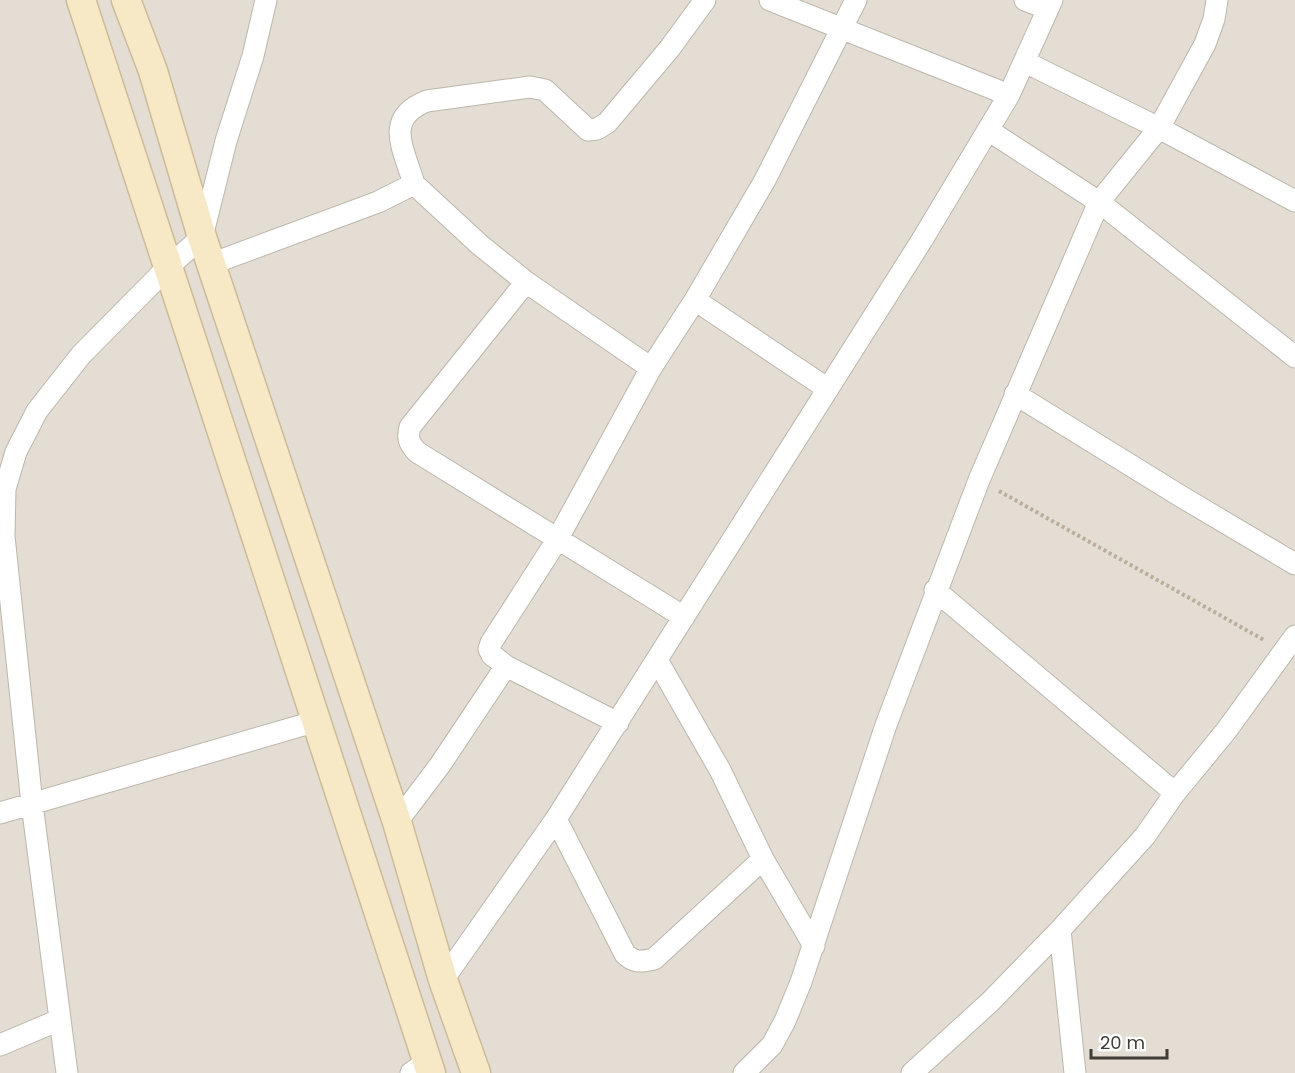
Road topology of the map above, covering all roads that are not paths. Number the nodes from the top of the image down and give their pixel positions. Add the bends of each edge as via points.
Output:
1 (81, 0) edge
2 (126, 0) edge
3 (266, 0) edge
4 (705, 0) edge
5 (770, 0) edge
6 (856, 0) edge
7 (1025, 0) edge
8 (1217, 0) edge
9 (1050, 5) edge
10 (842, 29) junction
11 (1025, 62) junction
12 (1009, 95) junction
13 (1159, 128) junction
14 (988, 130) junction
15 (414, 184) junction
16 (1295, 201) edge
17 (1099, 202) junction
18 (206, 250) junction
19 (168, 267) junction
20 (526, 282) junction
21 (695, 300) junction
22 (1295, 357) edge
23 (651, 368) junction
24 (828, 389) junction
25 (1015, 394) junction
26 (557, 540) junction
27 (1295, 564) edge
28 (935, 590) junction
29 (684, 617) junction
30 (1289, 643) edge
31 (657, 660) junction
32 (506, 666) junction
33 (317, 721) junction
34 (618, 723) junction
35 (384, 788) junction
36 (1175, 793) junction
37 (343, 802) junction
38 (32, 804) junction
39 (0, 813) edge
40 (556, 819) junction
41 (397, 822) junction
42 (763, 860) junction
43 (1060, 930) junction
44 (814, 946) junction
45 (443, 980) junction
46 (59, 1020) junction
47 (0, 1045) edge
48 (423, 1069) edge
49 (67, 1073) edge
50 (476, 1073) edge
51 (744, 1073) edge
52 (912, 1073) edge
53 (1075, 1073) edge

1 - 19 street
2 - 18 street via 153,71
3 - 18 street via 226,141
4 - 15 street via 608,123 597,129 588,130 545,90 530,87 427,101 412,107 399,130
5 - 10 street
6 - 10 street
7 - 9 street
8 - 13 street via 1205,44
9 - 11 street
10 - 12 street
10 - 21 street via 765,180
11 - 12 street
11 - 13 street
12 - 14 street
13 - 16 street
13 - 17 street
14 - 17 street
14 - 24 street
15 - 18 street via 378,202
15 - 20 street
17 - 22 street
17 - 25 street
18 - 19 street
18 - 35 street
19 - 33 street
19 - 38 street via 81,355 37,411 16,452 5,489 4,536
20 - 23 street
20 - 26 street via 410,427 407,437 417,452
21 - 23 street
21 - 24 street
23 - 26 street
24 - 29 street
25 - 27 street
25 - 28 street
26 - 29 street
26 - 32 street via 491,643 492,655
28 - 36 street
28 - 44 street
29 - 31 street
30 - 36 street via 1226,731
31 - 34 street
31 - 42 street via 720,770
32 - 34 street
32 - 41 street
33 - 37 street
33 - 38 street
34 - 40 street
35 - 37 street
35 - 41 street
36 - 43 street via 1145,836
37 - 48 street
38 - 39 street
38 - 46 street
40 - 42 street via 625,954 639,962 654,959
40 - 45 street
41 - 45 street
42 - 44 street
43 - 52 street via 990,1002
43 - 53 street
44 - 51 street via 772,1045
45 - 50 street
46 - 47 street
46 - 49 street

